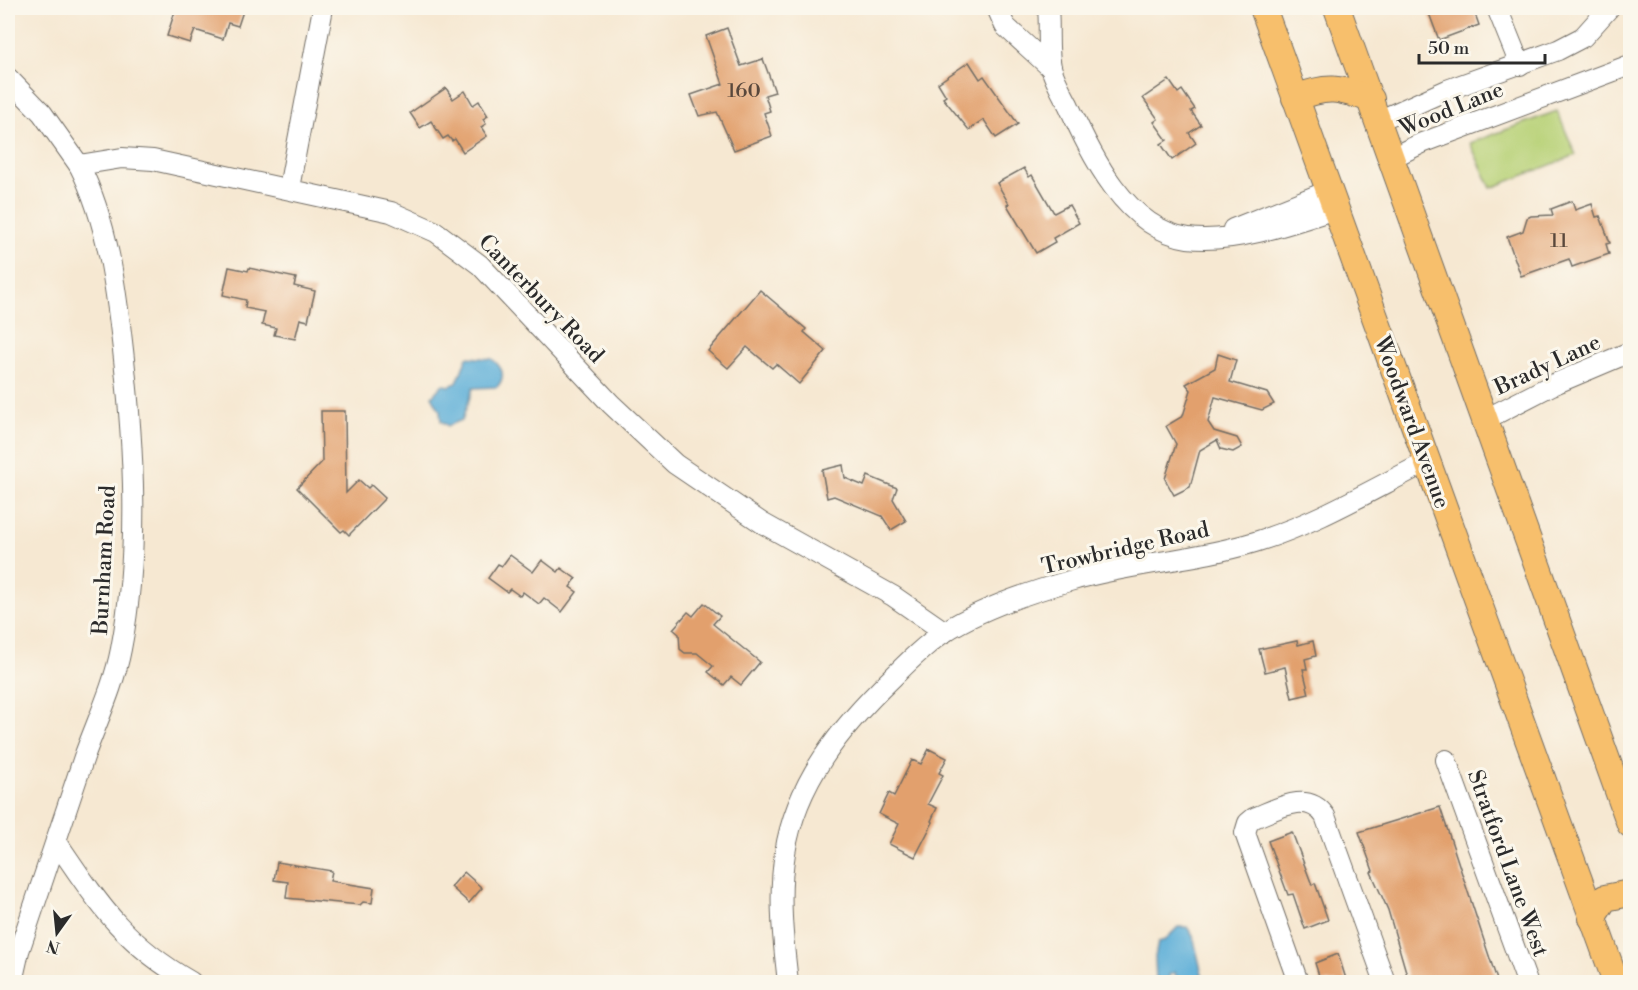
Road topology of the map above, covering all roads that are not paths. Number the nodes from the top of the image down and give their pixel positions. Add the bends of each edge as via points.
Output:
1 (322, 8) edge
2 (998, 8) edge
3 (1047, 8) edge
4 (1263, 8) edge
5 (1337, 8) edge
6 (1497, 8) edge
7 (1610, 8) edge
8 (1520, 65) junction
9 (1630, 65) edge
10 (1051, 68) junction
11 (8, 78) edge
12 (1295, 98) junction
13 (1374, 110) junction
14 (1391, 158) junction
15 (79, 165) junction
16 (289, 188) junction
17 (1331, 200) junction
18 (1630, 352) edge
19 (1484, 420) junction
20 (1427, 462) junction
21 (945, 632) junction
22 (1446, 760) dead end
23 (1630, 824) edge
24 (56, 842) junction
25 (1630, 892) edge
26 (1592, 918) junction
27 (1610, 981) edge
28 (12, 982) edge
29 (191, 982) edge
30 (788, 982) edge
31 (1298, 982) edge
32 (1385, 982) edge
33 (1527, 982) edge

1 - 16 street
2 - 10 street via 1005,26
3 - 10 street
4 - 12 main road, Woodward Avenue
5 - 13 main road
6 - 8 street
7 - 8 street via 1583,37
8 - 13 street
9 - 14 street, Wood Lane
10 - 17 street via 1090,150 1127,202 1173,234 1199,239 1217,237 1270,212
11 - 15 street via 50,122
12 - 13 main road via 1334,87
12 - 17 main road, Woodward Avenue
13 - 14 main road
14 - 19 main road
15 - 16 street, Canterbury Road via 110,159 145,159
15 - 24 street, Burnham Road via 102,226 116,297 128,410 132,512 129,591 121,649
16 - 21 street, Canterbury Road via 398,214 452,242 480,265 611,404 675,464 762,523 893,596
17 - 20 main road, Woodward Avenue
18 - 19 street, Brady Lane via 1552,385
19 - 23 main road
20 - 21 street, Trowbridge Road via 1267,538 1073,580 1011,601
20 - 26 main road, Woodward Avenue
21 - 30 street, Trowbridge Road via 858,713 831,745 805,788 789,832 782,873
22 - 33 street, Stratford Lane West
24 - 28 street, Burnham Road
24 - 29 street via 116,926 160,963
25 - 26 main road via 1605,897
26 - 27 main road, Woodward Avenue
31 - 32 street via 1245,833 1254,818 1302,802 1314,805 1325,816

